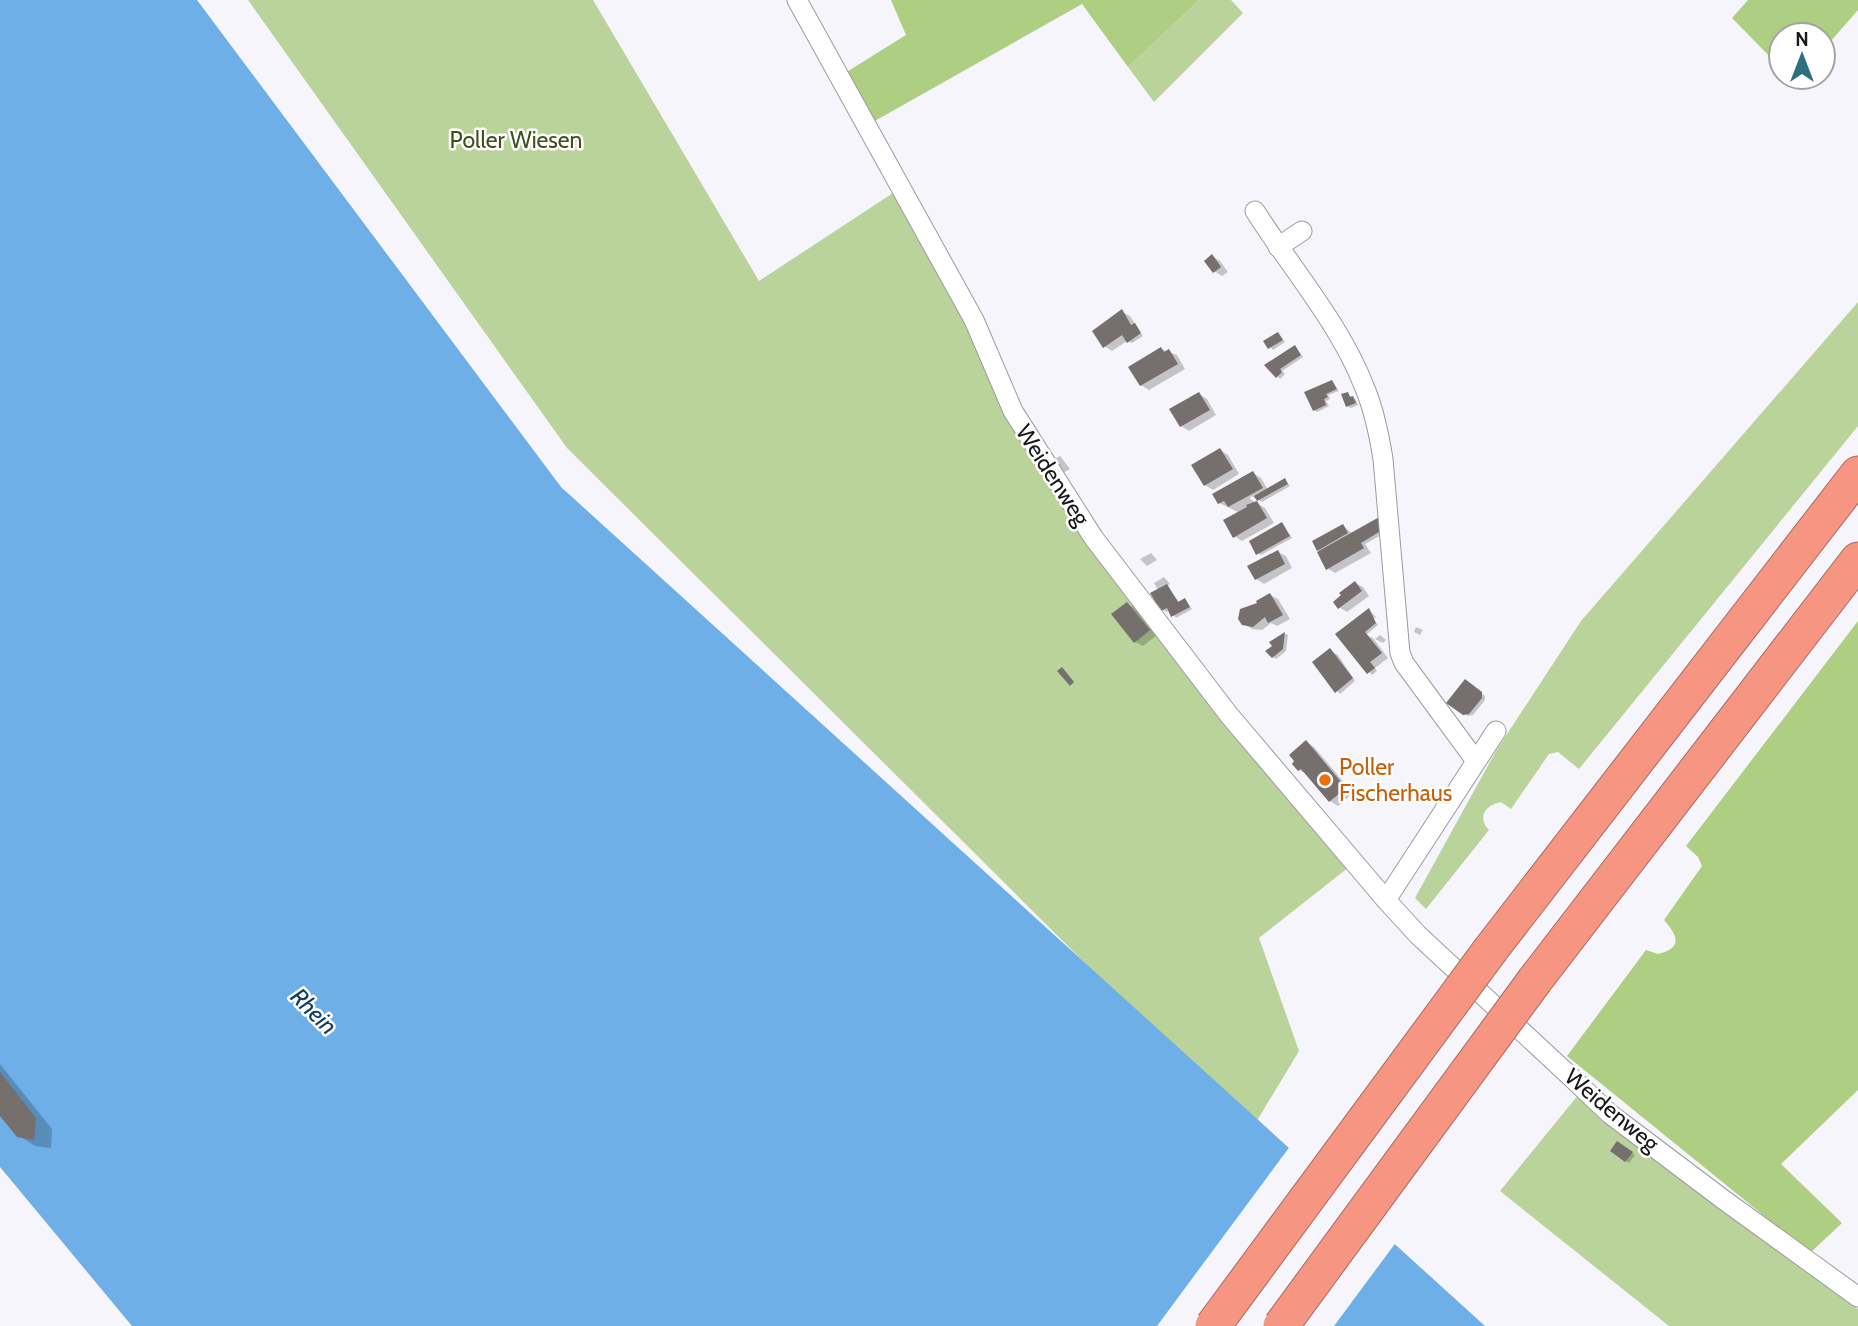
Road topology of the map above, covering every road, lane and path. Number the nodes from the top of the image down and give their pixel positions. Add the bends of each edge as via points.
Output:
1 (797, 0) edge
2 (1255, 211) dead end
3 (1303, 231) dead end
4 (1278, 247) junction
5 (1858, 474) edge
6 (1858, 560) edge
7 (1496, 731) dead end
8 (1476, 761) junction
9 (1386, 900) junction
10 (1858, 1297) edge
11 (1213, 1326) edge
12 (1281, 1326) edge

1 - 9 street, Weidenweg via 974,320 1013,411 1057,483 1228,715
2 - 4 street
3 - 4 street
4 - 8 street via 1342,341 1374,418 1383,459 1399,653
5 - 11 highway, bridge via 1491,949
6 - 12 highway, bridge via 1535,980
7 - 8 street
8 - 9 street
9 - 10 street, Weidenweg via 1610,1114

